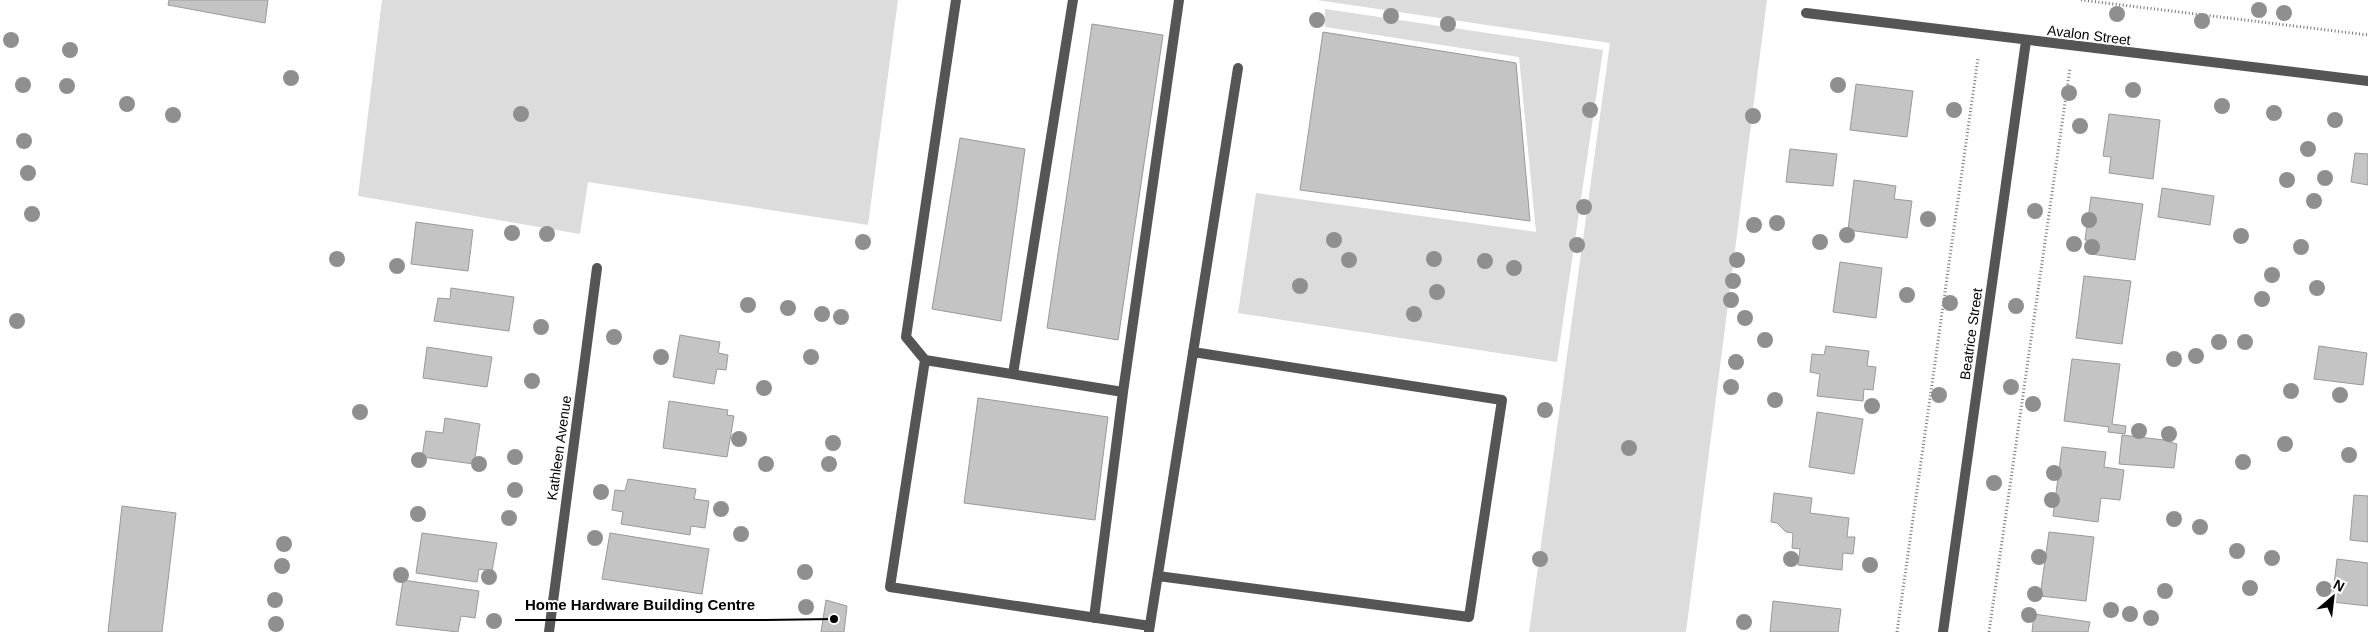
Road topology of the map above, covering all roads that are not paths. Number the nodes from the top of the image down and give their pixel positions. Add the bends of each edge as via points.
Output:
1 (956, 0) edge
2 (1072, 0) edge
3 (1179, 0) edge
4 (1806, 13) dead end
5 (2026, 41) junction
6 (1238, 68) dead end
7 (2368, 81) edge
8 (597, 268) dead end
9 (1193, 352) junction
10 (925, 360) junction
11 (1013, 374) junction
12 (1123, 392) junction
13 (1158, 576) junction
14 (1094, 618) junction
15 (1150, 629) edge
16 (549, 632) edge
17 (1943, 632) edge

1 - 10 street via 906,337
2 - 11 street
3 - 12 street
4 - 5 street, Avalon Street
5 - 7 street, Avalon Street
5 - 17 street, Beatrice Street
6 - 9 street
8 - 16 street, Kathleen Avenue
9 - 13 street
9 - 13 street via 1502,400 1471,608 1469,617
10 - 11 street
10 - 14 street via 890,587
11 - 12 street
12 - 14 street
13 - 15 street
14 - 15 street

